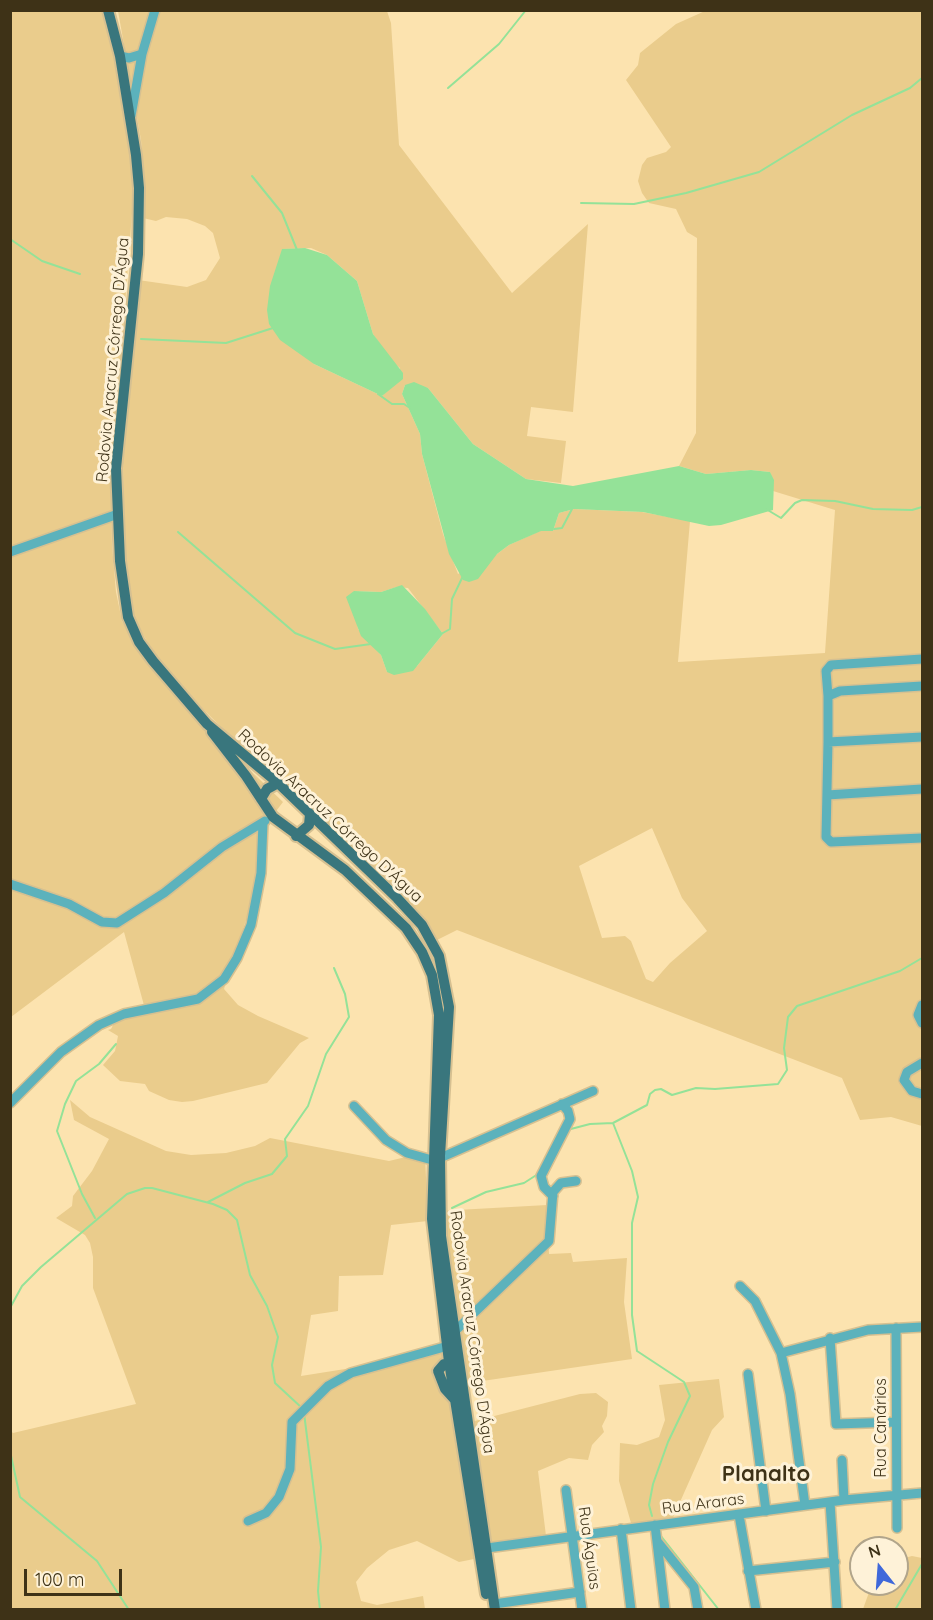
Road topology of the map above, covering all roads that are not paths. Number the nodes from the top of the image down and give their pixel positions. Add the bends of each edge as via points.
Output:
1 (108, 10) edge
2 (155, 11) edge
3 (142, 54) junction
4 (120, 56) junction
5 (130, 120) junction
6 (118, 514) junction
7 (10, 552) edge
8 (922, 659) edge
9 (922, 686) edge
10 (828, 696) junction
11 (207, 724) junction
12 (922, 736) edge
13 (828, 742) junction
14 (278, 783) junction
15 (922, 789) edge
16 (827, 795) junction
17 (261, 799) junction
18 (310, 814) junction
19 (268, 820) junction
20 (296, 836) junction
21 (922, 838) edge
22 (10, 884) edge
23 (922, 1005) edge
24 (922, 1023) edge
25 (922, 1063) edge
26 (593, 1091) dead end
27 (922, 1094) edge
28 (10, 1103) edge
29 (562, 1104) junction
30 (354, 1106) dead end
31 (436, 1159) junction
32 (576, 1181) dead end
33 (553, 1196) junction
34 (740, 1286) dead end
35 (896, 1328) junction
36 (922, 1328) edge
37 (454, 1332) junction
38 (830, 1338) junction
39 (448, 1346) junction
40 (781, 1353) junction
41 (454, 1362) junction
42 (748, 1374) dead end
43 (896, 1422) junction
44 (842, 1460) dead end
45 (566, 1490) dead end
46 (897, 1493) junction
47 (922, 1493) edge
48 (844, 1500) junction
49 (830, 1502) junction
50 (805, 1505) junction
51 (766, 1511) junction
52 (739, 1515) junction
53 (248, 1521) dead end
54 (655, 1525) junction
55 (897, 1528) dead end
56 (621, 1529) junction
57 (572, 1536) junction
58 (657, 1541) junction
59 (487, 1548) junction
60 (835, 1562) junction
61 (748, 1571) junction
62 (580, 1592) junction
63 (531, 1598) junction
64 (492, 1608) edge
65 (532, 1610) edge
66 (582, 1610) edge
67 (631, 1610) edge
68 (665, 1610) edge
69 (698, 1610) edge
70 (756, 1610) edge
71 (837, 1610) edge

1 - 4 main road, Rodovia Aracruz Córrego D'Água
2 - 3 street
3 - 4 street
3 - 5 street
4 - 5 main road, Rodovia Aracruz Córrego D'Água
5 - 6 main road, Rodovia Aracruz Córrego D'Água via 139,188 138,254 116,468
6 - 7 street
6 - 11 main road, Rodovia Aracruz Córrego D'Água via 122,590 128,617 139,642
8 - 10 street via 831,664 826,671
9 - 10 street via 840,691
10 - 13 street
11 - 14 main road, Rodovia Aracruz Córrego D'Água
11 - 17 main road, Rodovia Aracruz Córrego D'Água
12 - 13 street
13 - 16 street
14 - 17 main road via 267,789
14 - 18 main road, Rodovia Aracruz Córrego D'Água
15 - 16 street
16 - 21 street via 826,837 831,842
17 - 19 main road, Rodovia Aracruz Córrego D'Água
18 - 20 main road via 309,825
18 - 31 main road, Rodovia Aracruz Córrego D'Água via 416,917 440,956 449,1007
19 - 20 main road, Rodovia Aracruz Córrego D'Água
19 - 22 street via 222,847 164,893 117,923 102,922 69,903
19 - 28 street via 251,925 224,979 198,999 124,1014 99,1025 61,1052
20 - 31 main road, Rodovia Aracruz Córrego D'Água via 345,870 398,920 427,962 439,1015
23 - 24 street via 918,1015
25 - 27 street via 908,1072 904,1080 912,1091
26 - 29 street
29 - 31 street
29 - 33 street via 569,1114 567,1129 542,1176 544,1186
30 - 31 street via 386,1140 407,1153
31 - 37 main road, Rodovia Aracruz Córrego D'Água via 440,1227
31 - 39 main road, Rodovia Aracruz Córrego D'Água via 432,1219
32 - 33 street via 558,1185
33 - 37 street via 549,1241
34 - 40 street via 755,1301
35 - 36 street
35 - 38 street
35 - 43 street, Rua Canários
37 - 41 main road, Rodovia Aracruz Córrego D'Água
38 - 40 street
38 - 43 street via 836,1424
39 - 41 main road, Rodovia Aracruz Córrego D'Água
39 - 53 street via 351,1373 328,1386 292,1422 290,1469 279,1497 266,1513
40 - 50 street
41 - 59 main road, Rodovia Aracruz Córrego D'Água
41 - 64 main road, Rodovia Aracruz Córrego D'Água via 440,1367 438,1376 455,1400
42 - 51 street
43 - 46 street, Rua Canários
44 - 48 street
45 - 57 street, Rua Águias
46 - 47 street, Rua Araras
46 - 48 street, Rua Araras
46 - 55 street, Rua Canários
48 - 49 street, Rua Araras
49 - 50 street, Rua Araras
49 - 60 street
50 - 51 street, Rua Araras
51 - 52 street, Rua Araras
52 - 54 street, Rua Araras
52 - 61 street
54 - 56 street, Rua Araras
54 - 58 street
56 - 57 street, Rua Araras
56 - 67 street
57 - 59 street, Rua Araras
57 - 62 street, Rua Águias
58 - 68 street
58 - 69 street via 694,1587
59 - 64 main road, Rodovia Aracruz Córrego D'Água
60 - 61 street
60 - 71 street
61 - 70 street
62 - 63 street
62 - 66 street, Rua Águias
63 - 64 street
63 - 65 street

